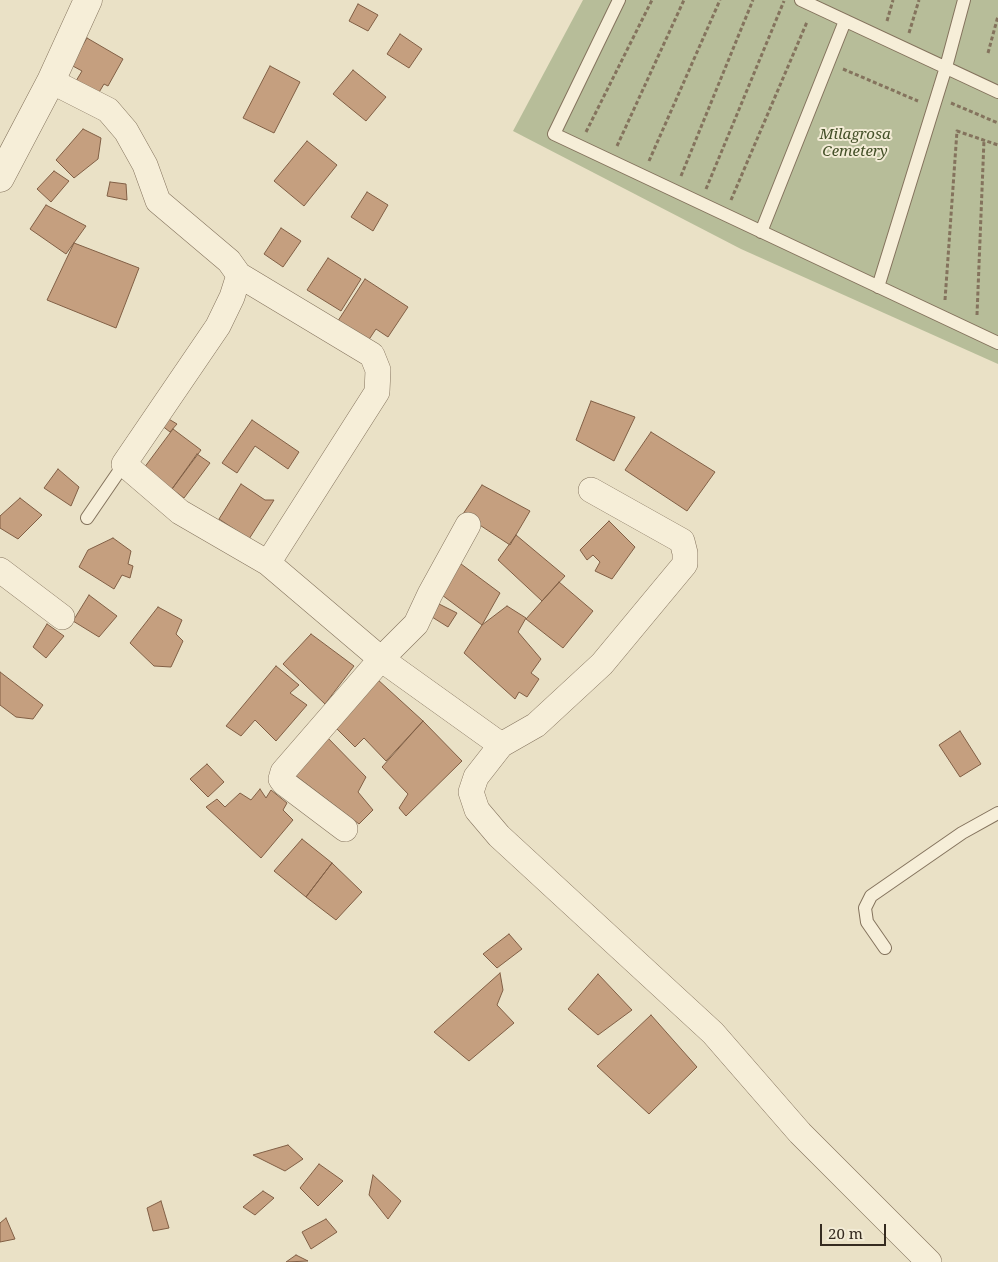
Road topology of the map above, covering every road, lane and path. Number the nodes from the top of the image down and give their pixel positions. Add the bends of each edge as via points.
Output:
1 (88, 0) edge
2 (619, 0) edge
3 (652, 0) edge
4 (684, 0) edge
5 (720, 0) edge
6 (753, 0) edge
7 (784, 0) edge
8 (801, 0) edge
9 (893, 0) edge
10 (920, 0) edge
11 (964, 0) edge
12 (814, 6) junction
13 (998, 16) edge
14 (845, 21) junction
15 (882, 38) junction
16 (905, 48) junction
17 (988, 53) dead end
18 (828, 63) junction
19 (946, 67) junction
20 (50, 81) junction
21 (998, 92) edge
22 (935, 102) junction
23 (998, 123) edge
24 (984, 140) junction
25 (998, 145) edge
26 (580, 146) junction
27 (610, 160) junction
28 (643, 176) junction
29 (0, 178) edge
30 (675, 191) junction
31 (700, 203) junction
32 (724, 214) junction
33 (761, 232) junction
34 (239, 275) junction
35 (878, 286) junction
36 (943, 318) junction
37 (977, 333) junction
38 (998, 343) edge
39 (124, 464) junction
40 (591, 490) dead end
41 (87, 518) dead end
42 (468, 525) dead end
43 (268, 563) junction
44 (0, 570) edge
45 (62, 617) dead end
46 (381, 659) junction
47 (501, 745) junction
48 (998, 813) edge
49 (345, 829) dead end
50 (885, 948) dead end
51 (930, 1262) edge

1 - 20 street
2 - 26 lane via 554,134
3 - 26 path
4 - 27 path
5 - 28 path
6 - 30 path
7 - 31 path
8 - 12 lane
9 - 15 path
10 - 16 path
11 - 19 lane
12 - 14 lane
12 - 32 path
13 - 17 path
14 - 15 lane
14 - 18 lane
15 - 16 lane
16 - 19 lane
18 - 22 path
18 - 33 lane
19 - 21 lane
19 - 22 lane
20 - 29 street
20 - 34 street via 108,110 126,131 145,165 158,201 229,260
22 - 23 path
22 - 35 lane
24 - 25 path
24 - 36 path via 957,130
24 - 37 path
26 - 27 lane
27 - 28 lane
28 - 30 lane
30 - 31 lane
31 - 32 lane
32 - 33 lane
33 - 35 lane
34 - 39 street via 218,326
34 - 43 street via 372,355 378,370 377,392
35 - 36 lane
36 - 37 lane
37 - 38 lane
39 - 41 lane
39 - 43 street via 180,512
40 - 47 street via 682,542 685,564 602,664 536,725
42 - 46 street via 416,624
43 - 46 street
44 - 45 street
46 - 47 street
46 - 49 street via 283,772 281,779
47 - 51 street via 476,777 472,792 477,810 499,836 714,1033 800,1133
48 - 50 lane via 962,833 871,896 865,908 867,922

